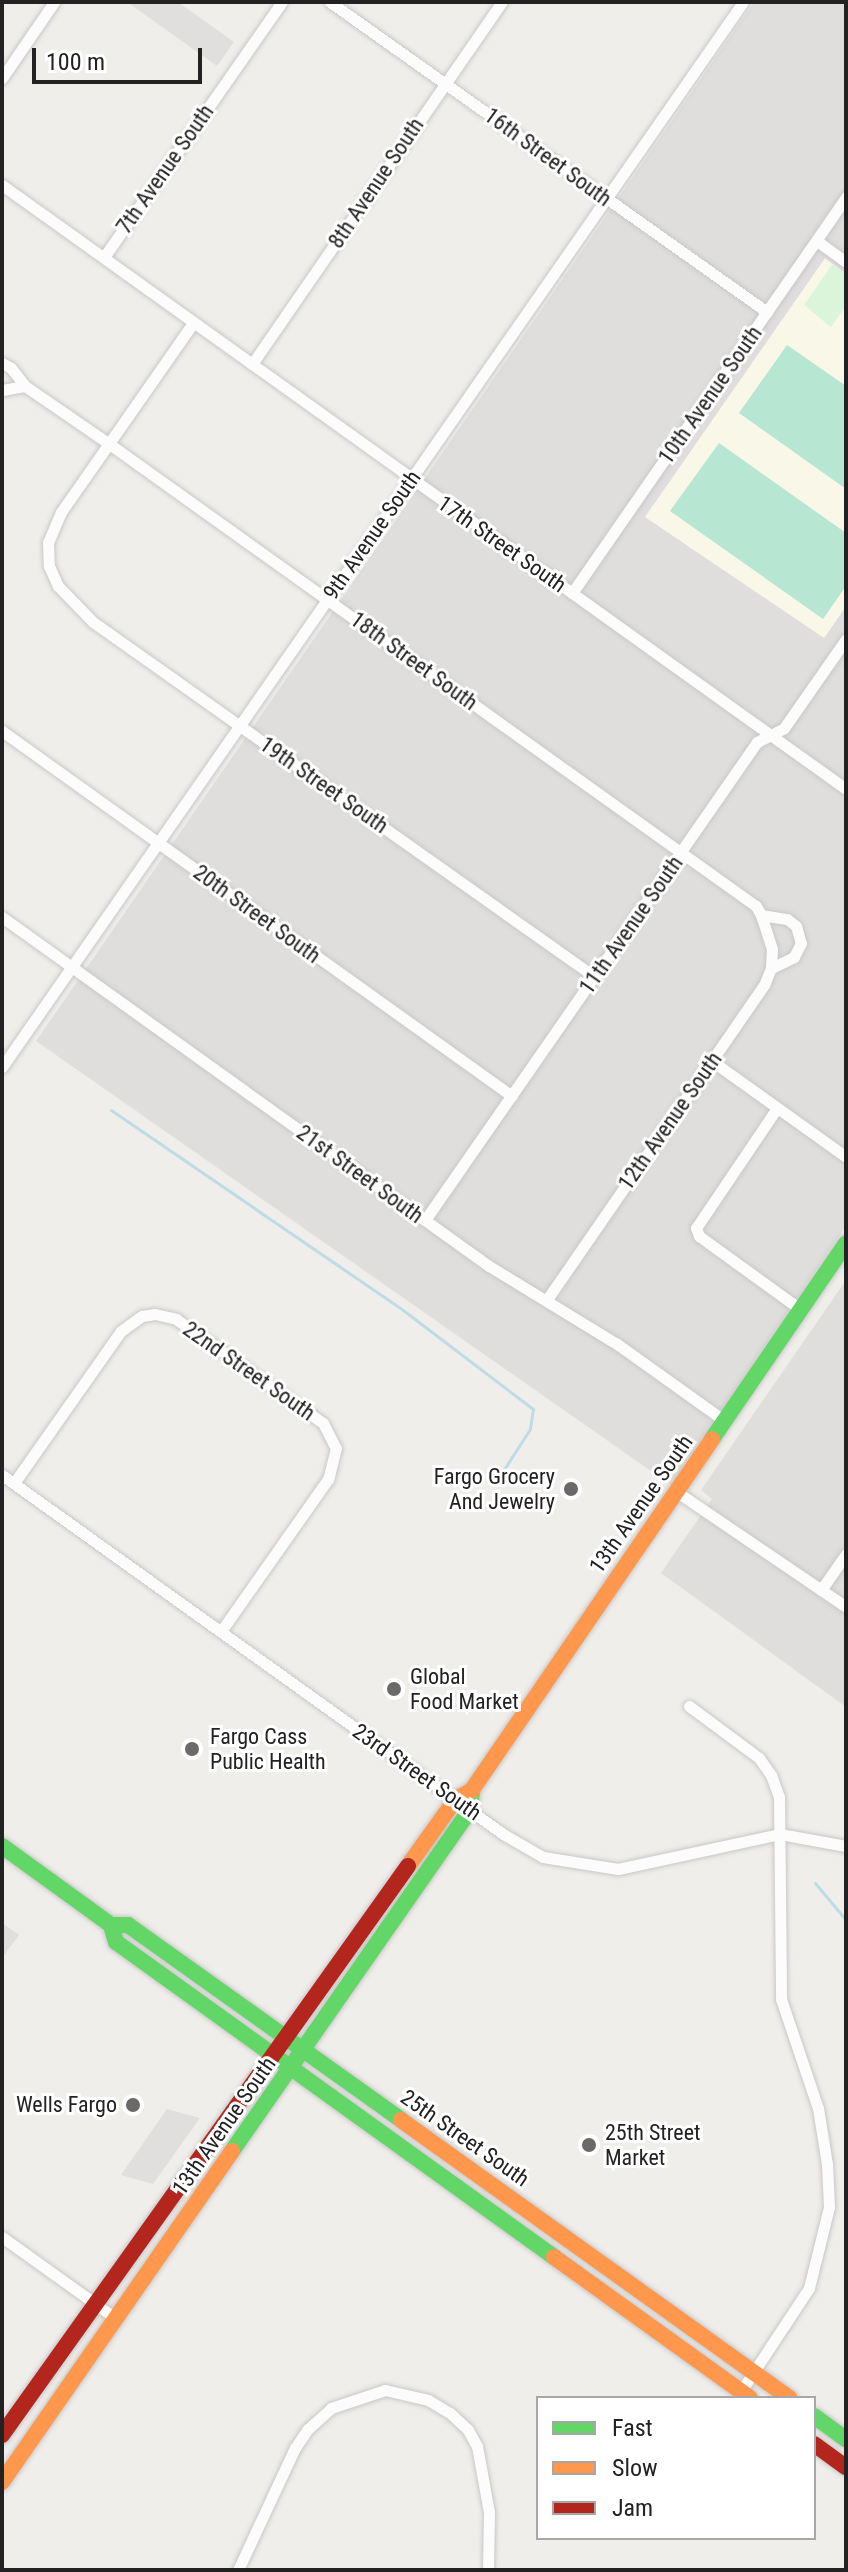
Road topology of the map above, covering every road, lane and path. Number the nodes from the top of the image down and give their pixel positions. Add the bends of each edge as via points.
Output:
1 (54, 2) edge
2 (282, 2) edge
3 (330, 2) edge
4 (502, 2) edge
5 (743, 2) edge
6 (2, 78) edge
7 (445, 83) junction
8 (2, 185) edge
9 (846, 197) edge
10 (607, 199) junction
11 (817, 241) junction
12 (104, 257) junction
13 (846, 262) edge
14 (767, 312) junction
15 (193, 323) junction
16 (2, 363) edge
17 (252, 364) junction
18 (25, 386) junction
19 (2, 390) edge
20 (108, 443) junction
21 (410, 479) junction
22 (572, 593) junction
23 (327, 600) junction
24 (846, 639) edge
25 (239, 725) junction
26 (2, 731) edge
27 (771, 736) junction
28 (846, 789) edge
29 (157, 843) junction
30 (681, 852) junction
31 (761, 915) junction
32 (2, 917) edge
33 (71, 967) junction
34 (771, 968) junction
35 (595, 977) junction
36 (712, 1061) junction
37 (2, 1067) edge
38 (512, 1096) junction
39 (777, 1108) junction
40 (846, 1157) edge
41 (425, 1220) junction
42 (846, 1243) edge
43 (547, 1299) junction
44 (800, 1309) junction
45 (725, 1421) junction
46 (2, 1475) edge
47 (14, 1483) junction
48 (677, 1492) junction
49 (846, 1554) edge
50 (821, 1590) junction
51 (846, 1607) edge
52 (221, 1631) junction
53 (689, 1706) dead end
54 (472, 1790) junction
55 (455, 1800) junction
56 (470, 1810) junction
57 (780, 1834) junction
58 (2, 1846) edge
59 (846, 1846) edge
60 (111, 1925) junction
61 (286, 2037) junction
62 (304, 2051) junction
63 (273, 2055) junction
64 (292, 2068) junction
65 (2, 2237) edge
66 (96, 2304) junction
67 (115, 2318) junction
68 (754, 2373) junction
69 (746, 2395) edge
70 (787, 2396) edge
71 (816, 2417) edge
72 (2, 2435) edge
73 (846, 2439) edge
74 (816, 2445) edge
75 (846, 2467) edge
76 (2, 2482) edge
77 (238, 2570) edge
78 (488, 2570) edge

1 - 6 street
2 - 12 street, 7th Avenue South
3 - 7 street, 16th Street South
4 - 7 street, 8th Avenue South
5 - 10 street, 9th Avenue South
7 - 10 street, 16th Street South
7 - 17 street, 8th Avenue South
8 - 12 street, 17th Street South
9 - 11 street, 10th Avenue South
10 - 14 street, 16th Street South
10 - 21 street, 9th Avenue South
11 - 13 street
11 - 14 street, 10th Avenue South
12 - 15 street, 17th Street South
14 - 22 street, 10th Avenue South
15 - 17 street, 17th Street South
15 - 20 street
16 - 18 street, 18th Street South
17 - 21 street, 17th Street South
18 - 19 street
18 - 20 street, 18th Street South
20 - 23 street, 18th Street South
20 - 25 street, 19th Street South via 61,512 48,542 49,566 58,586 93,622
21 - 22 street, 17th Street South
21 - 23 street, 9th Avenue South
22 - 27 street, 17th Street South
23 - 25 street, 9th Avenue South
23 - 30 street, 18th Street South
24 - 27 street, 11th Avenue South via 784,728
25 - 29 street, 9th Avenue South
25 - 35 street, 19th Street South
26 - 29 street, 20th Street South
27 - 28 street, 17th Street South
27 - 30 street, 11th Avenue South via 756,744
29 - 33 street, 9th Avenue South
29 - 38 street, 20th Street South
30 - 31 street, 18th Street South
30 - 35 street, 11th Avenue South
31 - 34 street, 18th Street South
31 - 34 street via 787,919 796,926 801,943 794,957
32 - 33 street, 21st Street South
33 - 37 street, 9th Avenue South
33 - 41 street, 21st Street South
34 - 36 street, 12th Avenue South
35 - 38 street, 11th Avenue South
36 - 39 street
36 - 43 street, 12th Avenue South
38 - 41 street, 11th Avenue South
39 - 40 street
39 - 44 street via 696,1228 699,1236
41 - 43 street, 21st Street South
42 - 44 main road, 13th Avenue South
43 - 45 street, 21st Street South
44 - 45 main road, 13th Avenue South
45 - 48 main road, 13th Avenue South
46 - 47 street, 23rd Street South
47 - 52 street, 23rd Street South
47 - 52 street, 22nd Street South via 121,1331 142,1316 176,1319 323,1423 335,1440 336,1458 328,1479
48 - 50 street
48 - 54 main road, 13th Avenue South
49 - 50 street
50 - 51 street
52 - 55 street, 23rd Street South
53 - 57 street via 744,1744 765,1766 779,1797
54 - 55 main road, 13th Avenue South
54 - 56 main road, 13th Avenue South
55 - 56 street, 23rd Street South
55 - 61 main road, 13th Avenue South
56 - 57 street, 23rd Street South via 543,1857 595,1868 640,1867
56 - 62 main road, 13th Avenue South
57 - 59 street, 23rd Street South
57 - 68 street via 781,1999 818,2108 829,2207 809,2288
58 - 60 main road, 25th Street South
60 - 61 main road, 25th Street South via 128,1925
60 - 63 main road, 25th Street South via 116,1942
61 - 62 main road, 25th Street South
61 - 63 main road, 13th Avenue South
62 - 64 main road, 13th Avenue South
62 - 68 main road, 25th Street South
63 - 64 main road, 25th Street South
63 - 66 main road, 13th Avenue South
64 - 67 main road, 13th Avenue South
64 - 69 main road, 25th Street South
65 - 66 street
66 - 67 street
66 - 72 main road, 13th Avenue South
67 - 76 main road, 13th Avenue South
68 - 69 street
68 - 70 main road, 25th Street South
71 - 73 main road
74 - 75 main road
77 - 78 street via 308,2429 331,2408 385,2390 428,2400 450,2413 479,2449 489,2512

